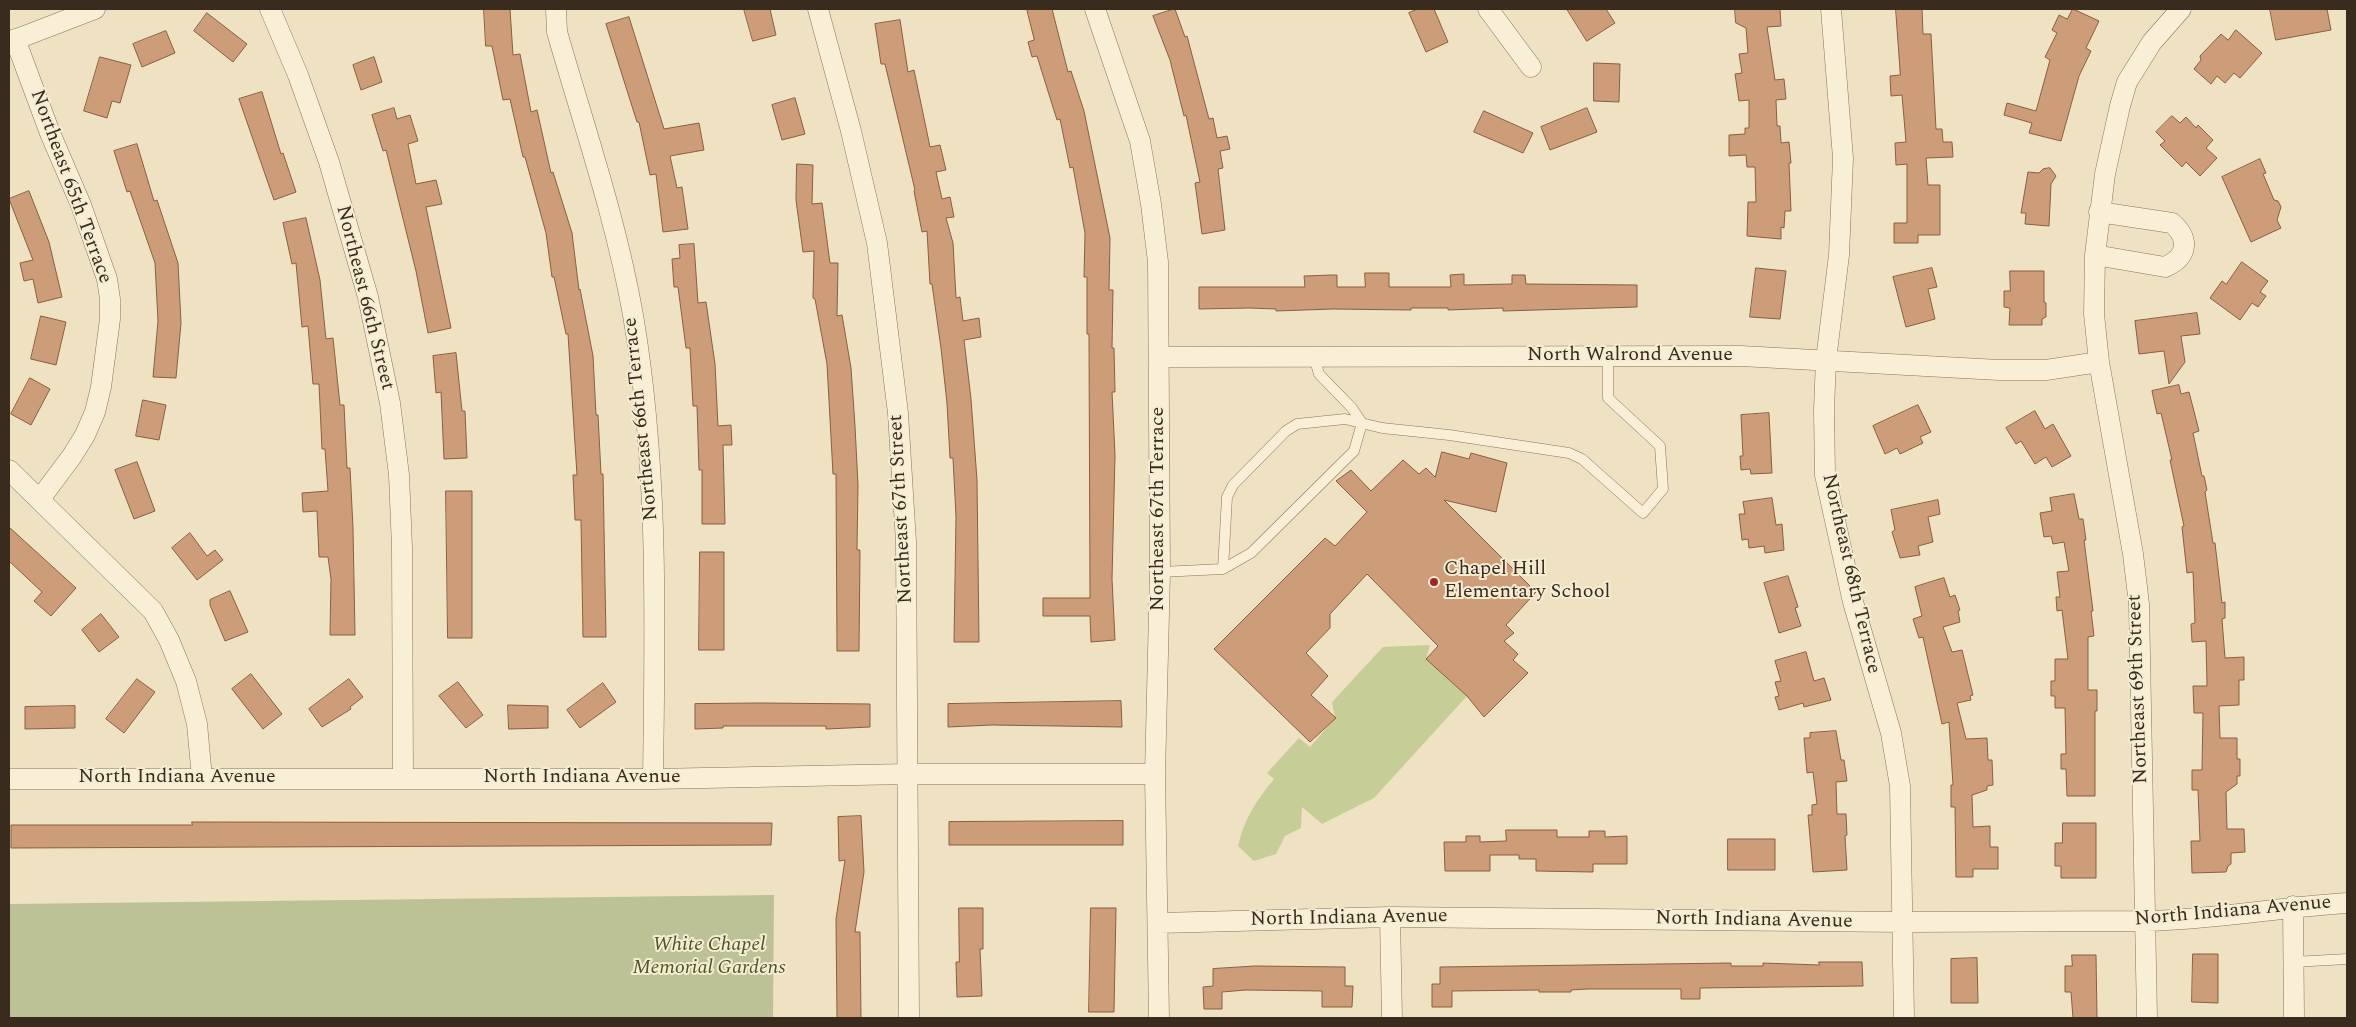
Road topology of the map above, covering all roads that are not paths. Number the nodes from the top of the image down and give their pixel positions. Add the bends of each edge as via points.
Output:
1 (95, 9) edge
2 (270, 9) edge
3 (556, 9) edge
4 (818, 9) edge
5 (1095, 9) edge
6 (1488, 9) edge
7 (1831, 9) edge
8 (2181, 9) edge
9 (12, 40) edge
10 (1531, 67) dead end
11 (2099, 212) junction
12 (2095, 255) junction
13 (1160, 356) junction
14 (1608, 356) junction
15 (1314, 357) junction
16 (1826, 360) junction
17 (2099, 362) junction
18 (1362, 423) junction
19 (9, 470) edge
20 (40, 499) junction
21 (1222, 569) junction
22 (1160, 572) junction
23 (908, 774) junction
24 (1155, 774) junction
25 (202, 778) junction
26 (403, 778) junction
27 (9, 779) edge
28 (653, 779) junction
29 (2347, 903) edge
30 (2293, 906) junction
31 (1390, 917) junction
32 (2145, 921) junction
33 (1902, 922) junction
34 (1159, 923) junction
35 (2347, 959) edge
36 (2294, 962) junction
37 (909, 1018) edge
38 (1159, 1018) edge
39 (1392, 1018) edge
40 (1904, 1018) edge
41 (2147, 1018) edge
42 (2294, 1018) edge

1 - 9 street
2 - 26 street, Northeast 66th Street via 329,162 368,297 390,403 399,475 402,548
3 - 28 street, Northeast 66th Terrace via 557,32 617,239 633,315 644,394 654,535
4 - 23 street, Northeast 67th Street via 852,131 877,243 889,328 906,542
5 - 13 street, Northeast 67th Terrace via 1140,141 1158,262
6 - 10 street
7 - 16 street, Northeast 68th Terrace via 1843,158 1839,256
8 - 11 street, Northeast 69th Street via 2152,42 2127,82
9 - 20 street, Northeast 65th Terrace via 81,205 107,279 110,299 101,388 95,412 72,456
11 - 12 street, Northeast 69th Street
11 - 12 street via 2172,223 2180,230 2183,253 2176,262 2165,267
12 - 17 street, Northeast 69th Street via 2094,314
13 - 15 street, North Walrond Avenue
13 - 22 street, Northeast 67th Terrace
14 - 15 street, North Walrond Avenue
14 - 16 street, North Walrond Avenue
14 - 18 lane via 1608,398 1660,446 1663,489 1643,513 1582,459 1569,453
15 - 18 lane via 1319,374
16 - 17 street, North Walrond Avenue via 1999,370 2046,370
16 - 33 street, Northeast 68th Terrace via 1825,475 1853,602 1890,732 1900,786
17 - 32 street, Northeast 69th Street via 2139,604
18 - 21 lane via 1354,451 1251,553
18 - 21 lane via 1345,419 1297,424 1286,431 1233,485 1227,497
19 - 20 street
20 - 25 street via 153,611 186,681 197,724
21 - 22 lane
22 - 24 street, Northeast 67th Terrace
23 - 24 street, North Indiana Avenue
23 - 28 street, North Indiana Avenue
23 - 37 street, Northeast 67th Street
24 - 34 street, Northeast 67th Terrace
25 - 26 street, North Indiana Avenue
25 - 27 street, North Indiana Avenue
26 - 28 street, North Indiana Avenue
29 - 30 street, North Indiana Avenue
30 - 32 street, North Indiana Avenue via 2181,920
30 - 36 street
31 - 33 street, North Indiana Avenue
31 - 34 street, North Indiana Avenue
31 - 39 street
32 - 33 street, North Indiana Avenue
32 - 41 street, Northeast 69th Street
33 - 40 street, Northeast 68th Terrace
34 - 38 street, Northeast 67th Terrace
35 - 36 lane
36 - 42 street

